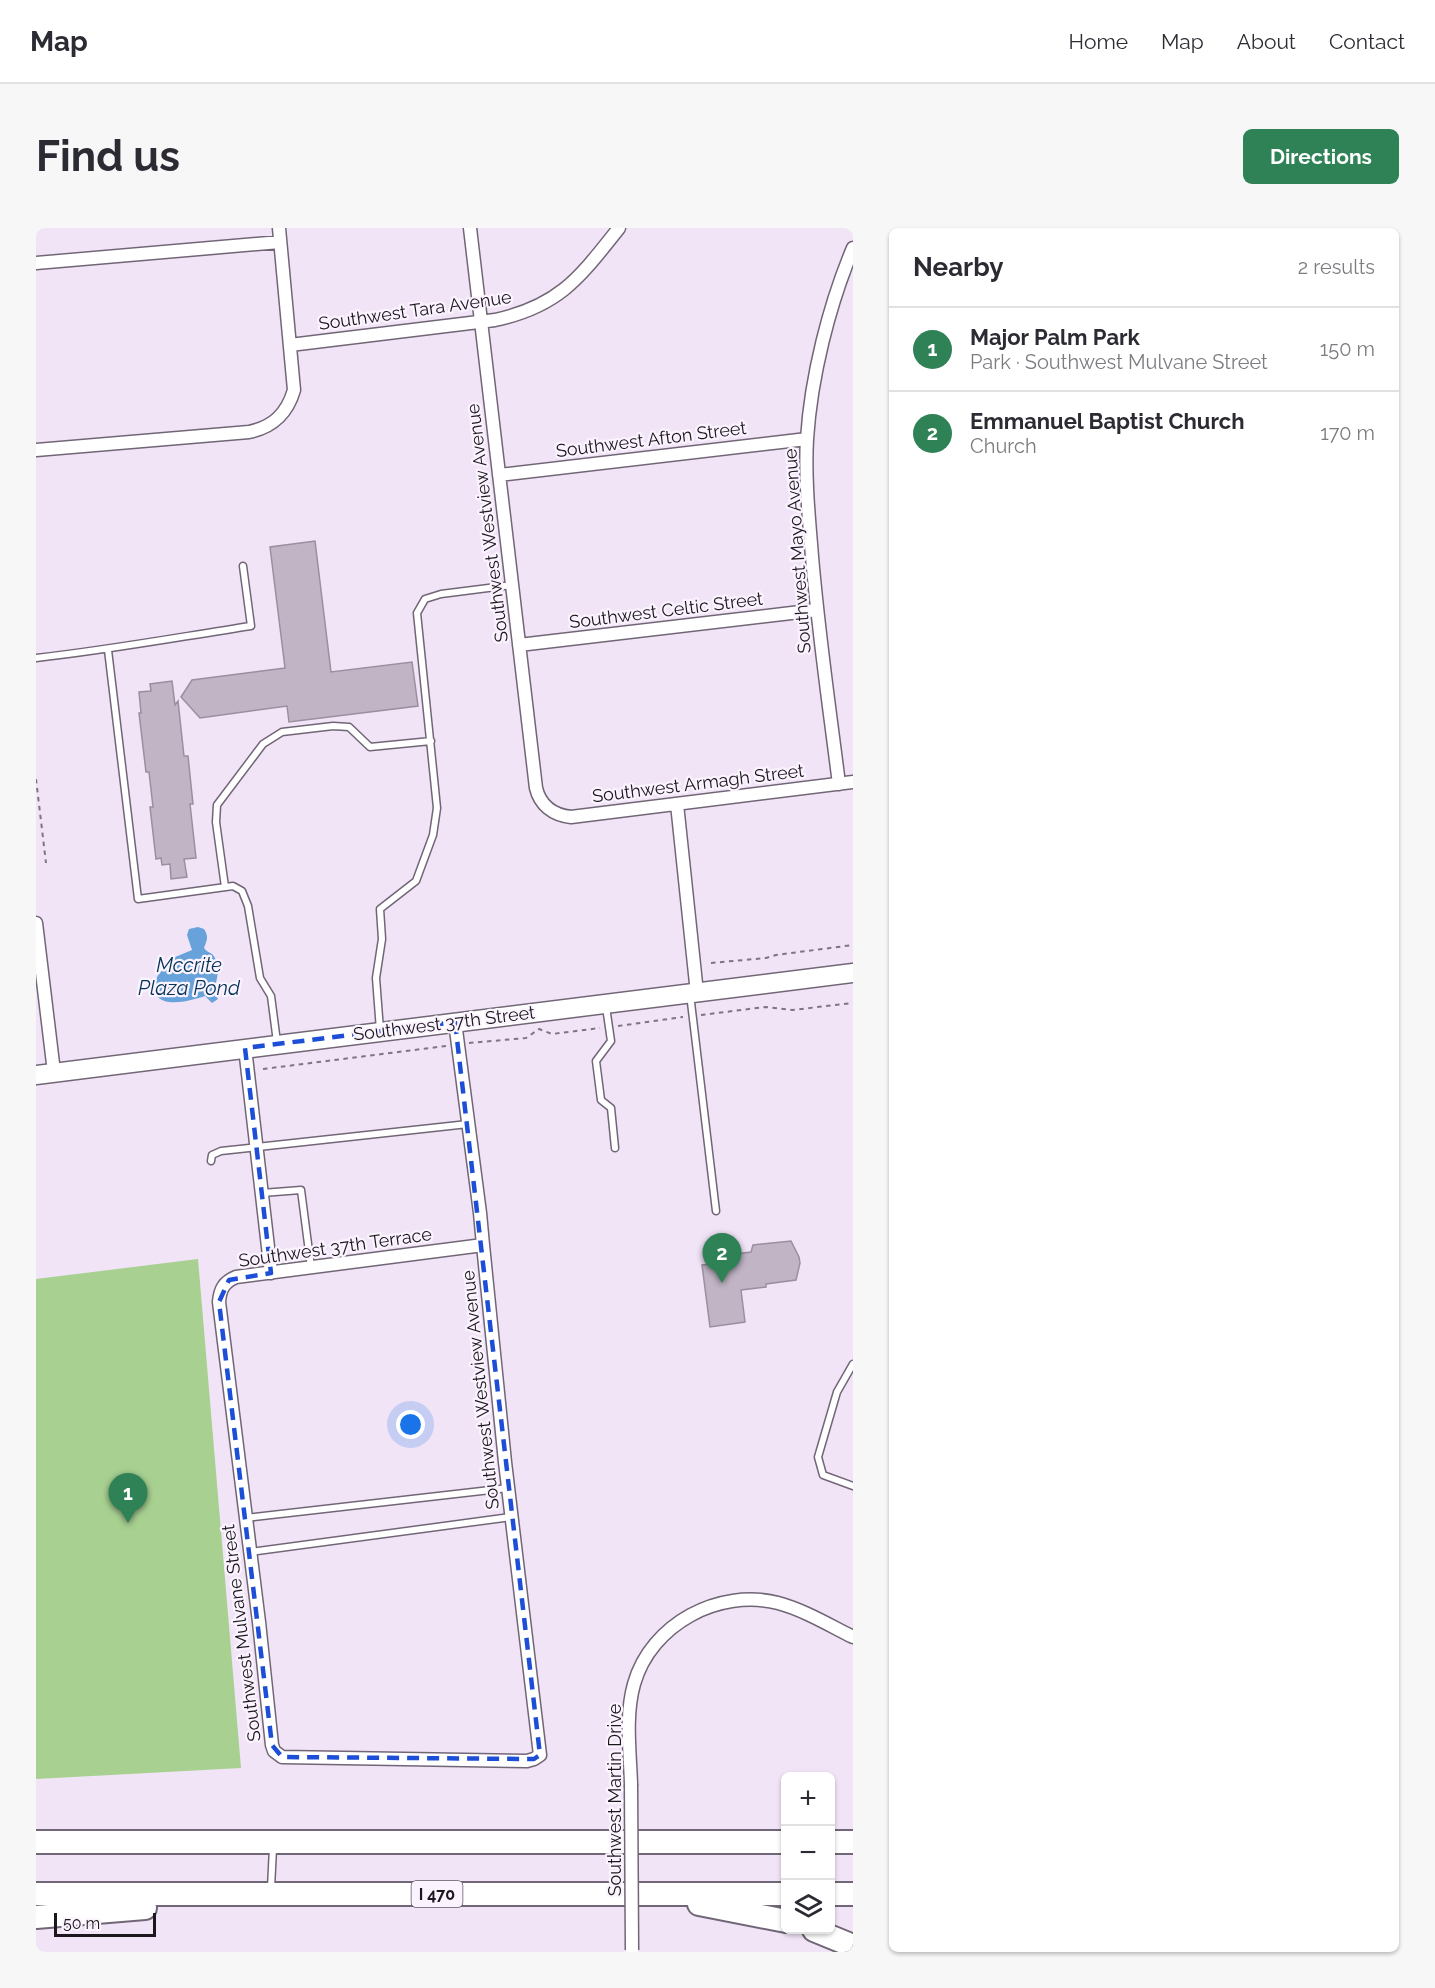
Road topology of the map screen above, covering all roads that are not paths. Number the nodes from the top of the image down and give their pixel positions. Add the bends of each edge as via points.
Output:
1 (279, 228) edge
2 (470, 228) edge
3 (619, 228) edge
4 (280, 242) junction
5 (853, 248) edge
6 (36, 263) edge
7 (481, 322) junction
8 (290, 345) junction
9 (807, 439) junction
10 (36, 450) edge
11 (499, 475) junction
12 (243, 566) dead end
13 (512, 585) junction
14 (817, 610) junction
15 (519, 645) junction
16 (108, 650) junction
17 (36, 658) edge
18 (431, 741) junction
19 (853, 782) edge
20 (839, 784) junction
21 (677, 804) junction
22 (549, 809) joint
23 (225, 887) junction
24 (36, 922) edge
25 (853, 973) edge
26 (693, 993) junction
27 (606, 1004) junction
28 (455, 1022) junction
29 (380, 1031) junction
30 (278, 1044) junction
31 (245, 1048) junction
32 (45, 1074) edge
33 (469, 1124) junction
34 (256, 1148) junction
35 (615, 1148) dead end
36 (211, 1161) dead end
37 (262, 1194) junction
38 (716, 1211) dead end
39 (483, 1245) junction
40 (311, 1268) junction
41 (271, 1273) junction
42 (853, 1364) edge
43 (235, 1422) joint
44 (853, 1486) edge
45 (508, 1488) junction
46 (511, 1517) junction
47 (246, 1518) junction
48 (250, 1552) junction
49 (853, 1637) edge
50 (540, 1755) joint
51 (36, 1842) edge
52 (273, 1842) junction
53 (781, 1842) edge
54 (835, 1842) edge
55 (853, 1842) edge
56 (36, 1894) edge
57 (647, 1894) junction
58 (781, 1894) edge
59 (835, 1894) edge
60 (853, 1894) edge
61 (271, 1895) junction
62 (36, 1917) edge
63 (781, 1920) edge
64 (825, 1934) edge
65 (853, 1946) edge
66 (632, 1951) edge

1 - 4 street
2 - 7 street, Southwest Westview Avenue
3 - 7 street, Southwest Tara Avenue via 584,273 562,292 523,313
4 - 6 street
4 - 8 street
5 - 9 street, Southwest Mayo Avenue via 822,345
7 - 8 street, Southwest Tara Avenue
7 - 11 street, Southwest Westview Avenue
8 - 10 street via 294,390 290,403 280,417 261,429
9 - 11 street, Southwest Afton Street
9 - 14 street, Southwest Mayo Avenue
11 - 13 street, Southwest Westview Avenue
12 - 16 lane via 251,627
13 - 15 street, Southwest Westview Avenue
13 - 18 lane via 441,594 425,599 417,613
14 - 15 street, Southwest Celtic Street
14 - 20 street, Southwest Mayo Avenue
15 - 22 street, Southwest Westview Avenue via 536,788
16 - 17 lane
16 - 23 lane via 138,899
18 - 23 lane via 370,747 349,727 333,726 282,732 263,744 217,805
18 - 29 lane via 437,808 433,835 416,881 380,909 382,939 375,978
19 - 20 street, Southwest Armagh Street
20 - 21 street, Southwest Armagh Street
21 - 22 street, Southwest Armagh Street via 571,817
21 - 26 street
23 - 30 lane via 233,885 242,891 248,906 260,978 271,996
24 - 32 street
25 - 26 main road, Southwest 37th Street
26 - 27 main road, Southwest 37th Street
26 - 38 lane
27 - 28 main road, Southwest 37th Street
27 - 35 lane via 611,1041 596,1061 601,1100 611,1108
28 - 29 main road, Southwest 37th Street
28 - 33 street, Southwest Westview Avenue
29 - 30 main road, Southwest 37th Street
30 - 31 main road, Southwest 37th Street
31 - 32 main road, Southwest 37th Street
31 - 34 street
33 - 34 lane
33 - 39 street, Southwest Westview Avenue
34 - 36 lane via 221,1151 212,1155
34 - 37 street
37 - 40 lane via 301,1190
37 - 41 street
39 - 40 street, Southwest 37th Terrace
39 - 45 street, Southwest Westview Avenue
40 - 41 street, Southwest 37th Terrace
41 - 43 street, Southwest 37th Terrace via 236,1277 219,1294
42 - 44 lane via 837,1392 818,1457 823,1475
43 - 47 street, Southwest Mulvane Street
45 - 46 street, Southwest Westview Avenue
45 - 47 lane
46 - 48 lane
46 - 50 street, Southwest Westview Avenue
47 - 48 street, Southwest Mulvane Street
48 - 50 street, Southwest Mulvane Street via 272,1745 278,1755 527,1761
49 - 66 street, Southwest Martin Drive, bridge via 778,1603 736,1600 686,1617 669,1630 646,1658 636,1679 629,1724
51 - 52 highway
52 - 53 highway
52 - 61 lane
54 - 55 highway
56 - 61 highway, I 470
57 - 58 highway, I 470
57 - 61 highway, I 470
57 - 63 highway
59 - 60 highway
61 - 62 highway
64 - 65 highway

